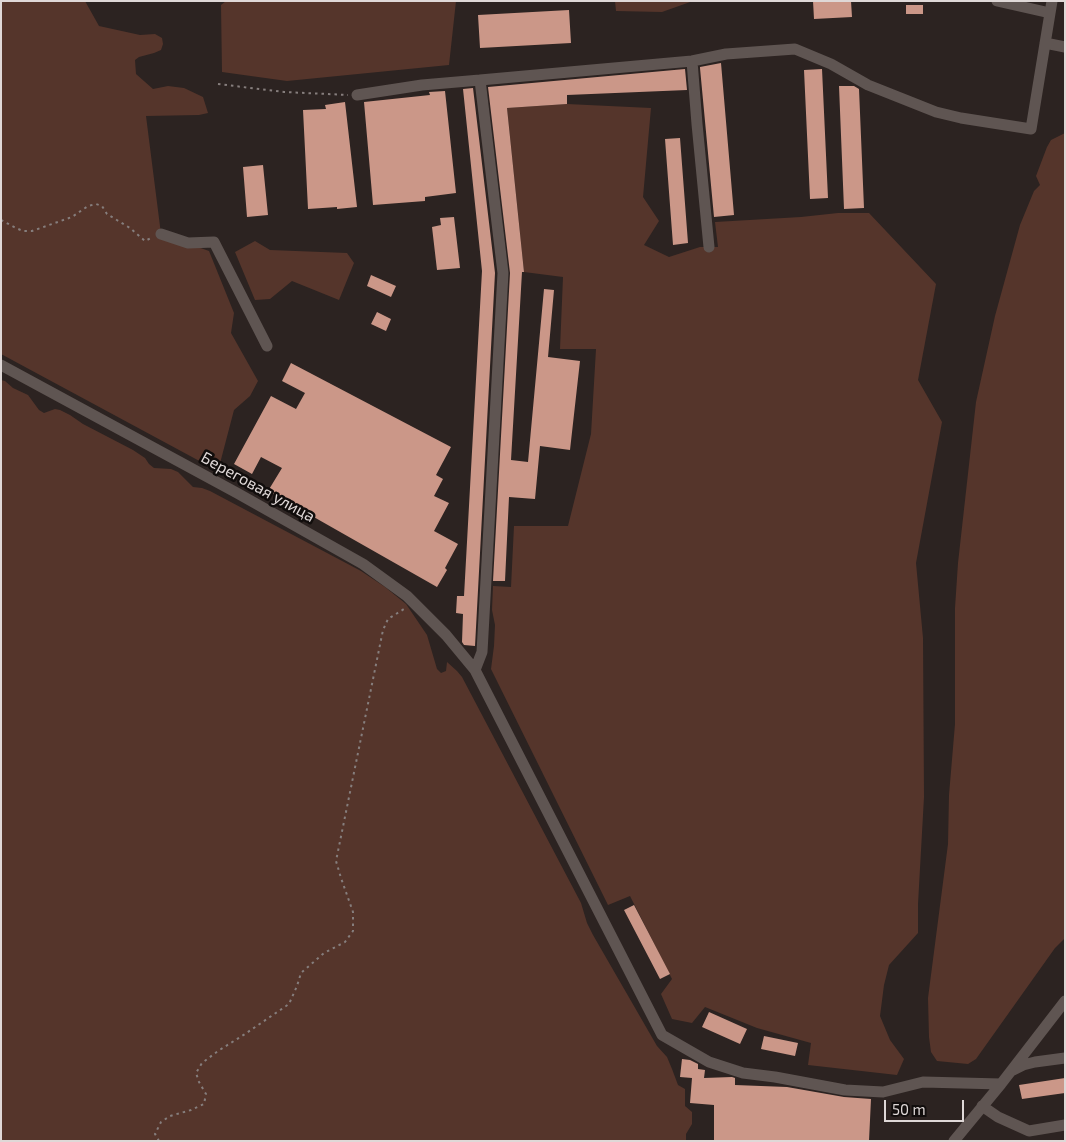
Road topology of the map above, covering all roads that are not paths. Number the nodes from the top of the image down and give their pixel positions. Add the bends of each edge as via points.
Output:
1 (997, 1) edge
2 (1052, 1) edge
3 (1050, 13) junction
4 (1045, 43) junction
5 (1065, 47) edge
6 (692, 61) junction
7 (480, 80) junction
8 (357, 95) road end
9 (162, 234) road end
10 (709, 248) dead end
11 (267, 346) dead end
12 (1, 365) edge
13 (475, 670) junction
14 (1065, 1001) edge
15 (1065, 1058) edge
16 (1010, 1072) junction
17 (1000, 1084) junction
18 (982, 1106) junction
19 (1065, 1125) edge
20 (954, 1141) edge

1 - 3 street
2 - 3 street
3 - 4 street
4 - 5 street
4 - 6 street via 1032,129 936,112 868,85 795,49 726,54
6 - 7 street
6 - 10 street
7 - 8 street
7 - 13 street via 503,273 482,652
9 - 11 street via 188,243 214,242
12 - 13 street, Береговая улица via 363,564 407,596
13 - 17 street, Береговая улица via 662,1035 709,1062 743,1073 845,1090 883,1092 923,1082
14 - 16 street
15 - 16 street via 1023,1065
16 - 17 street
17 - 18 street
18 - 19 street via 1029,1131
18 - 20 street

